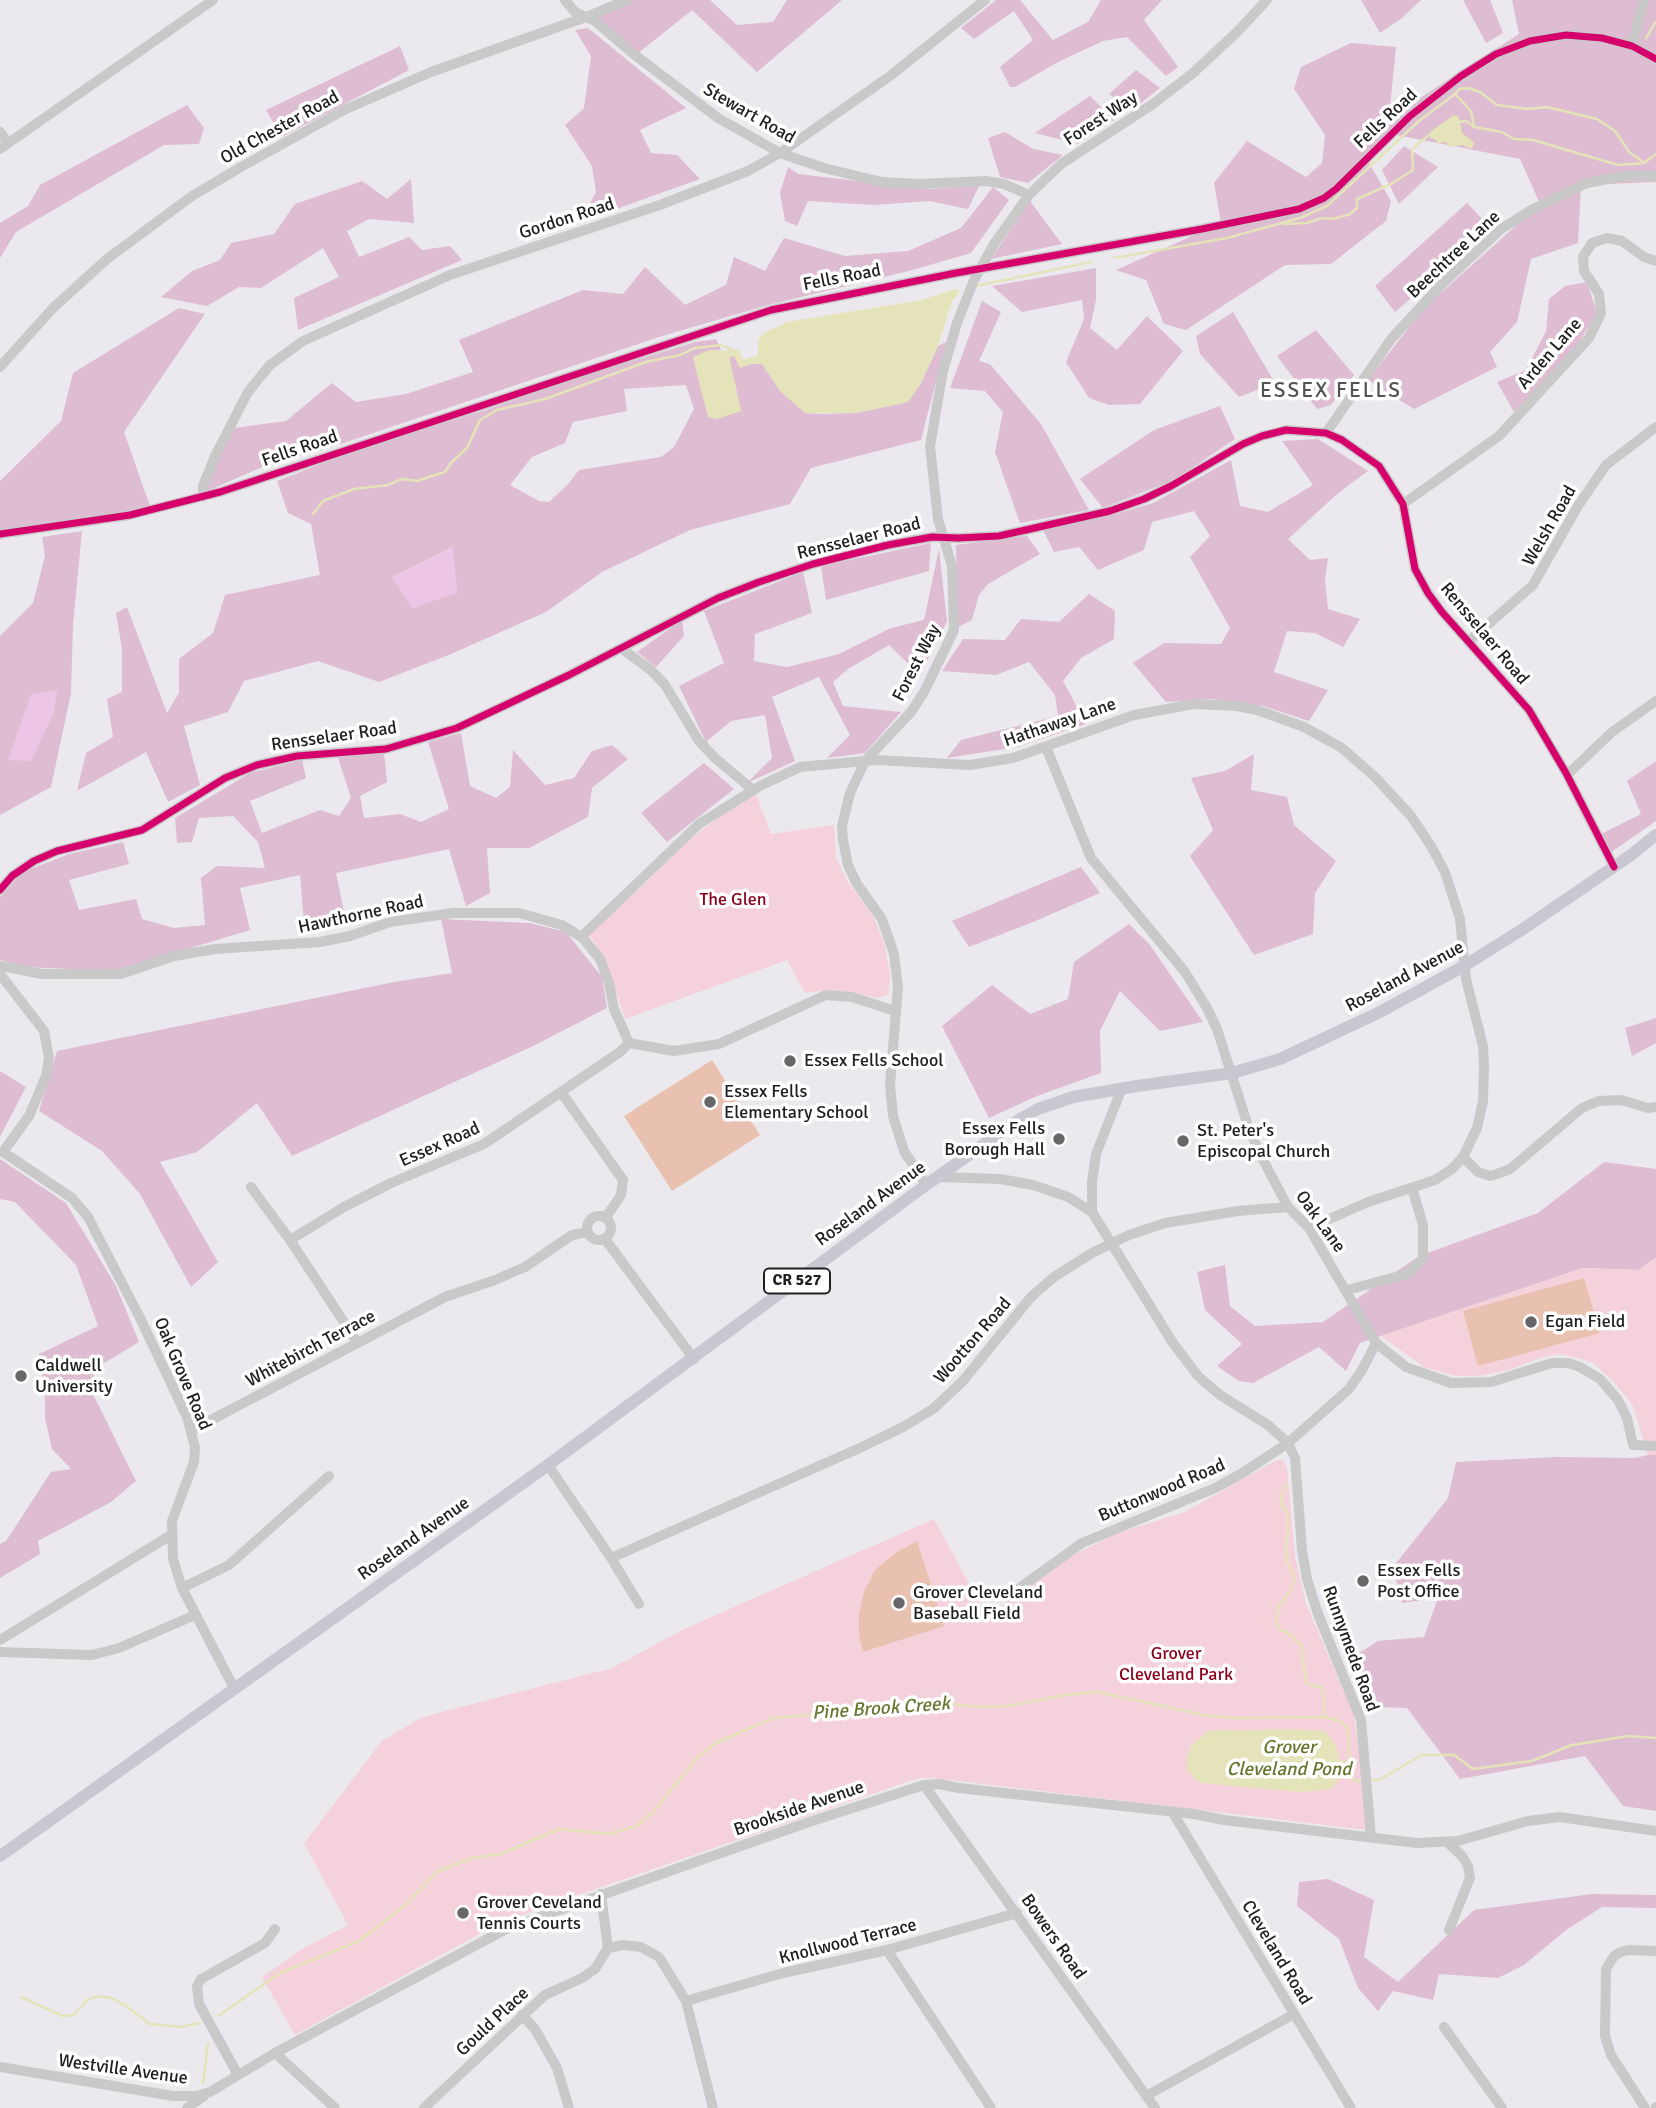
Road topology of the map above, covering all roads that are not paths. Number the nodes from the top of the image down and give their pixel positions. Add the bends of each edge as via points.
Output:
1 (213, 0) edge
2 (565, 0) edge
3 (626, 0) edge
4 (985, 0) edge
5 (1267, 0) edge
6 (1644, 0) edge
7 (586, 17) junction
8 (1632, 46) junction
9 (1656, 59) edge
10 (0, 132) edge
11 (4, 146) edge
12 (780, 153) junction
13 (1656, 176) edge
14 (1029, 195) junction
15 (1656, 261) edge
16 (980, 268) junction
17 (0, 367) edge
18 (1656, 427) edge
19 (1326, 433) junction
20 (203, 497) junction
21 (1403, 504) junction
22 (0, 534) edge
23 (945, 538) junction
24 (1469, 641) junction
25 (621, 648) junction
26 (1656, 701) edge
27 (1046, 747) junction
28 (865, 761) junction
29 (1567, 775) junction
30 (753, 790) junction
31 (1656, 835) edge
32 (1614, 867) junction
33 (0, 890) edge
34 (581, 937) junction
35 (0, 966) edge
36 (1464, 966) junction
37 (0, 974) edge
38 (895, 1011) junction
39 (629, 1043) junction
40 (1232, 1073) junction
41 (1122, 1088) junction
42 (561, 1092) junction
43 (1656, 1107) edge
44 (1463, 1157) junction
45 (938, 1177) junction
46 (926, 1185) junction
47 (251, 1187) dead end
48 (1412, 1188) junction
49 (1287, 1208) junction
50 (1092, 1212) junction
51 (606, 1217) junction
52 (1309, 1228) junction
53 (587, 1232) junction
54 (605, 1239) junction
55 (290, 1240) junction
56 (1112, 1244) junction
57 (1347, 1290) junction
58 (357, 1342) junction
59 (1376, 1343) junction
60 (694, 1359) junction
61 (192, 1430) junction
62 (1288, 1443) junction
63 (1656, 1446) edge
64 (548, 1465) junction
65 (329, 1476) dead end
66 (171, 1535) junction
67 (611, 1558) junction
68 (182, 1588) junction
69 (1007, 1597) dead end
70 (639, 1604) dead end
71 (195, 1615) junction
72 (0, 1640) edge
73 (0, 1652) edge
74 (234, 1688) junction
75 (924, 1785) junction
76 (1173, 1813) junction
77 (1656, 1831) edge
78 (1371, 1837) junction
79 (1447, 1842) junction
80 (0, 1856) edge
81 (601, 1894) junction
82 (1017, 1913) junction
83 (275, 1929) dead end
84 (1449, 1930) dead end
85 (608, 1948) junction
86 (887, 1950) junction
87 (1656, 1951) edge
88 (686, 2001) junction
89 (1294, 2014) junction
90 (522, 2015) junction
91 (1444, 2027) dead end
92 (275, 2053) junction
93 (0, 2067) edge
94 (239, 2075) junction
95 (210, 2092) junction
96 (162, 2094) junction
97 (1146, 2096) junction
98 (163, 2108) edge
99 (187, 2108) edge
100 (335, 2108) edge
101 (424, 2108) edge
102 (569, 2108) edge
103 (713, 2108) edge
104 (991, 2108) edge
105 (1155, 2108) edge
106 (1352, 2108) edge
107 (1502, 2108) edge
108 (1645, 2108) edge

1 - 11 street
2 - 7 street, Stewart Road
3 - 7 street, Old Chester Road
4 - 12 street, Gordon Road via 890,76
5 - 14 street, Forest Way via 1185,80 1061,164
6 - 8 street
7 - 12 street, Stewart Road via 718,118
7 - 17 street, Old Chester Road via 431,72 344,110 192,196 107,259 53,308
8 - 9 street, Fells Road
8 - 16 street, Fells Road via 1566,35 1530,41 1496,54 1410,116 1324,198 1299,209
10 - 11 street
12 - 14 street, Stewart Road via 882,182 986,181
12 - 20 street, Gordon Road via 748,171 660,205 450,275 303,341 270,365 248,392 216,454
13 - 19 street, Beechtree Lane via 1587,183 1501,229 1392,338
14 - 16 street, Forest Way
15 - 21 street, Arden Lane via 1622,241 1606,238 1592,243 1583,257 1584,271 1599,294 1601,313 1589,338 1499,436
16 - 20 street, Fells Road via 771,310
16 - 23 street, Forest Way via 943,371 930,446 938,519
18 - 24 street, Welsh Road via 1606,465 1533,585
19 - 21 street, Rensselaer Road via 1379,466
19 - 23 street, Rensselaer Road via 1286,430 1262,436 1171,486 1110,511 999,536
20 - 22 street, Fells Road via 104,520
21 - 24 street, Rensselaer Road via 1415,569 1427,593
23 - 25 street, Rensselaer Road via 855,553 759,582
23 - 28 street, Forest Way via 952,566 954,630 911,712
24 - 29 street, Rensselaer Road via 1529,710
25 - 30 street via 666,685 699,741
25 - 33 street, Rensselaer Road via 457,728 420,740 257,765 225,778 142,830 34,861
26 - 29 street via 1612,732
27 - 28 street, Hathaway Lane via 970,765
27 - 36 street, Hathaway Lane via 1134,715 1194,704 1257,710 1325,737 1375,777 1431,846 1456,901
27 - 40 street, Oak Lane via 1091,858 1185,972 1217,1029
28 - 30 street, Hathaway Lane via 800,767
28 - 38 street, Forest Way via 844,811 842,841 848,865 876,907 891,942 897,971
29 - 32 street, Rensselaer Road
30 - 34 street, Hathaway Lane via 699,824
31 - 32 main road, Roseland Avenue / CR 527
32 - 36 main road, Roseland Avenue / CR 527
34 - 35 street, Hawthorne Road via 540,918 481,911 390,922 320,942 174,956 121,974 42,975
34 - 39 street, Hawthorne Road via 600,959
36 - 40 main road, Roseland Avenue / CR 527 via 1280,1059
36 - 44 street via 1484,1065 1477,1128
37 - 61 street, Oak Grove Road via 44,1031 50,1058 29,1116 3,1152 72,1198 88,1217
38 - 39 street via 826,995 719,1044 674,1051
38 - 46 street, Forest Way via 890,1085 893,1116 904,1150
39 - 42 street, Essex Road
40 - 41 main road, Roseland Avenue / CR 527
40 - 49 street, Oak Lane via 1249,1129
41 - 45 main road, Roseland Avenue / CR 527 via 1073,1097 1038,1110
41 - 50 street via 1096,1154
42 - 51 street via 623,1180 621,1195
42 - 55 street, Essex Road via 484,1144 344,1207
43 - 44 street via 1620,1100 1582,1108 1510,1170 1490,1176 1478,1172
44 - 48 street via 1435,1180
45 - 46 main road, Roseland Avenue / CR 527
45 - 50 street via 1033,1185 1068,1197
46 - 60 main road, Roseland Avenue / CR 527
47 - 55 street
48 - 52 street
48 - 57 street via 1423,1225 1423,1259 1406,1274
49 - 52 street, Oak Lane
49 - 56 street, Wootton Road via 1189,1218 1142,1230
50 - 56 street
51 - 53 street via 591,1218
51 - 54 street via 612,1226
52 - 57 street, Oak Lane
53 - 54 street via 595,1240
53 - 58 street, Whitebirch Terrace via 572,1235 525,1267 445,1297
54 - 60 street
55 - 58 street
56 - 62 street via 1198,1376
56 - 67 street, Wootton Road via 1054,1277 1031,1297 962,1382 933,1409 862,1447
57 - 59 street, Oak Lane
58 - 61 street, Whitebirch Terrace
59 - 62 street, Buttonwood Road via 1349,1389
59 - 63 street, Oak Lane via 1406,1367 1451,1383 1491,1382 1552,1363 1580,1367 1600,1379 1618,1400 1633,1445
60 - 64 main road, Roseland Avenue / CR 527
61 - 66 street, Oak Grove Road via 194,1462
62 - 69 street, Buttonwood Road via 1215,1488 1082,1543
62 - 78 street, Runnymede Road via 1295,1458 1307,1579 1358,1711
64 - 67 street
64 - 74 main road, Roseland Avenue / CR 527
65 - 68 street via 229,1565
66 - 68 street, Oak Grove Road
66 - 72 street
67 - 70 street
68 - 71 street, Oak Grove Road
71 - 73 street via 92,1655
71 - 74 street, Oak Grove Road
74 - 80 main road, Roseland Avenue / CR 527
75 - 76 street, Brookside Avenue
75 - 81 street, Brookside Avenue
75 - 82 street, Bowers Road
76 - 78 street, Brookside Avenue
76 - 89 street, Cleveland Road
77 - 79 street via 1560,1817
78 - 79 street
79 - 84 street via 1462,1856 1471,1878
81 - 85 street
81 - 92 street, Brookside Avenue via 498,1933
82 - 86 street, Knollwood Terrace
82 - 97 street, Bowers Road
83 - 94 street via 264,1943 201,1979 197,1986 199,2004
85 - 88 street via 641,1947 659,1957
85 - 90 street, Gould Place via 589,1974 552,1991
86 - 88 street, Knollwood Terrace
86 - 104 street
87 - 108 street via 1628,1950 1614,1956 1606,1969 1605,2036 1611,2055
88 - 103 street
89 - 97 street
89 - 106 street, Cleveland Road
90 - 101 street, Gould Place
90 - 102 street via 548,2051
91 - 107 street
92 - 94 street, Westville Avenue
92 - 100 street
93 - 96 street, Westville Avenue
94 - 95 street, Westville Avenue
95 - 96 street, Westville Avenue via 184,2097
95 - 99 street
96 - 98 street
97 - 105 street, Bowers Road

